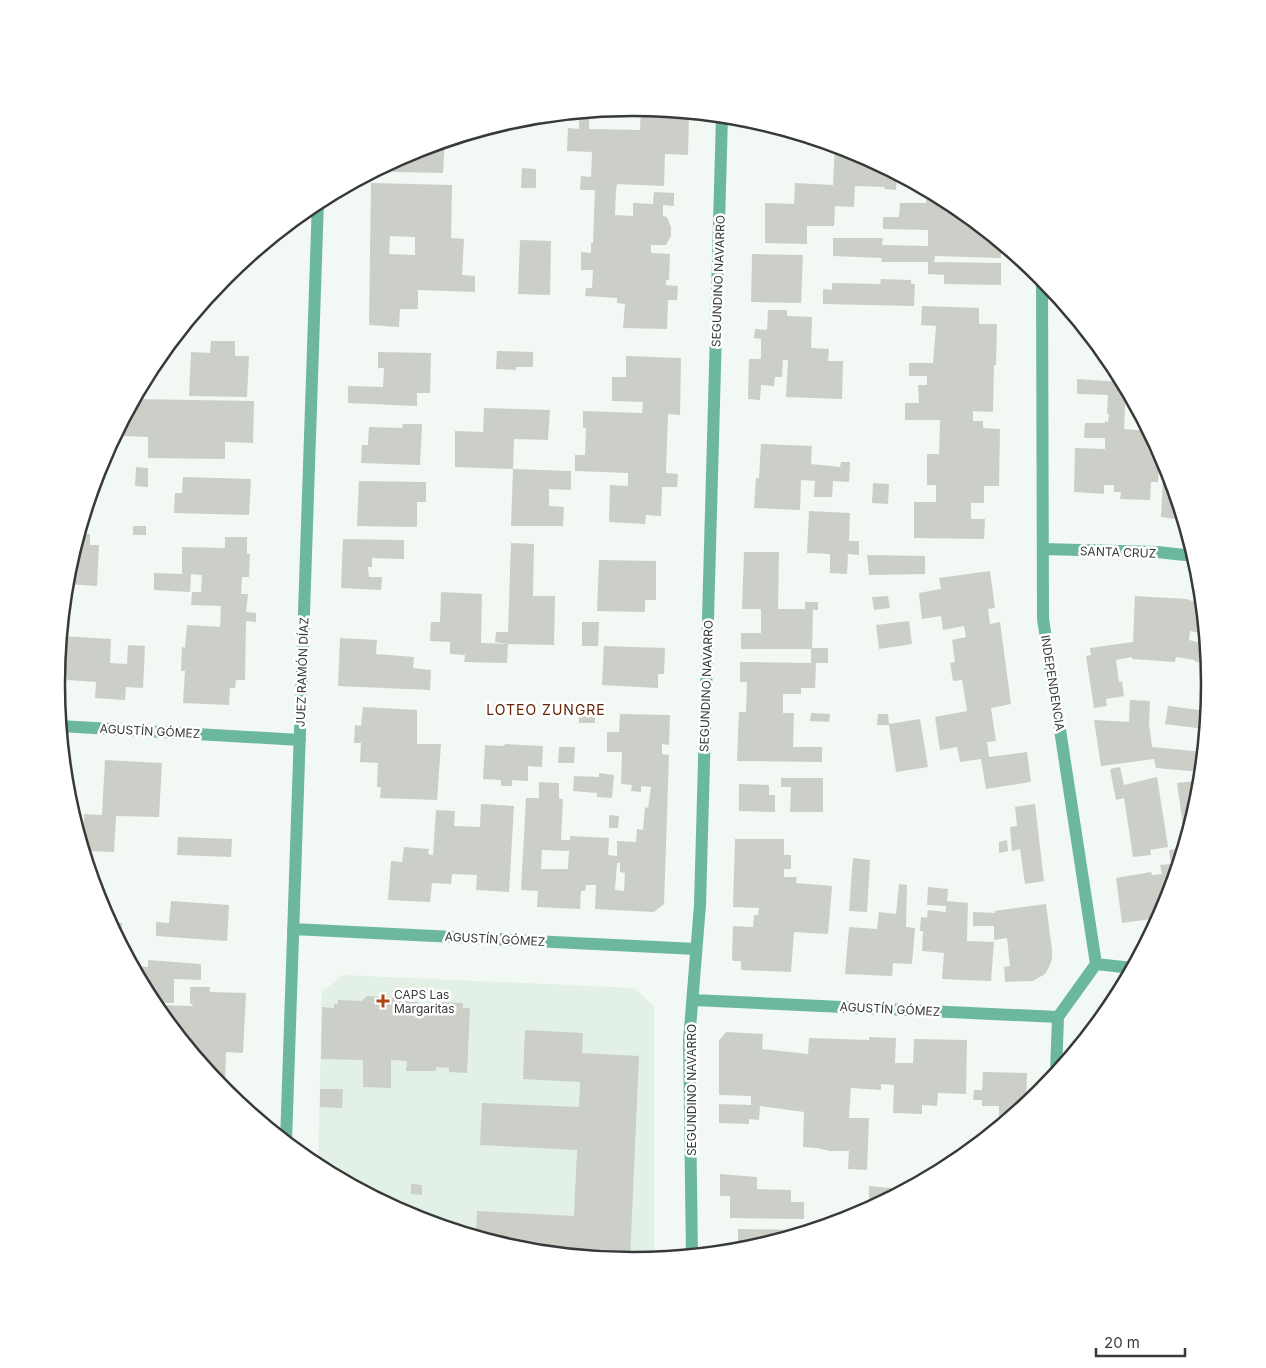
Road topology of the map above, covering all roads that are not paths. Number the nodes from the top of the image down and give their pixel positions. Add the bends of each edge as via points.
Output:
1 (722, 123) edge
2 (318, 212) edge
3 (1042, 290) edge
4 (1043, 549) junction
5 (1186, 555) edge
6 (67, 726) edge
7 (300, 740) junction
8 (294, 929) junction
9 (696, 950) junction
10 (1096, 964) junction
11 (1125, 967) edge
12 (693, 1000) junction
13 (1058, 1017) junction
14 (1056, 1063) edge
15 (286, 1134) edge
16 (692, 1249) edge

1 - 9 street, SEGUNDINO NAVARRO via 700,905
2 - 7 street, JUEZ RAMÓN DÍAZ
3 - 4 street, INDEPENDENCIA
4 - 5 street, SANTA CRUZ
4 - 10 street, INDEPENDENCIA via 1043,619
6 - 7 street, AGUSTÍN GÓMEZ
7 - 8 street, JUEZ RAMÓN DÍAZ
8 - 9 street, AGUSTÍN GÓMEZ
8 - 15 street, JUEZ RAMÓN DÍAZ
9 - 12 street, SEGUNDINO NAVARRO
10 - 11 street
10 - 13 street
12 - 13 street, AGUSTÍN GÓMEZ
12 - 16 street, SEGUNDINO NAVARRO via 689,1041
13 - 14 street

